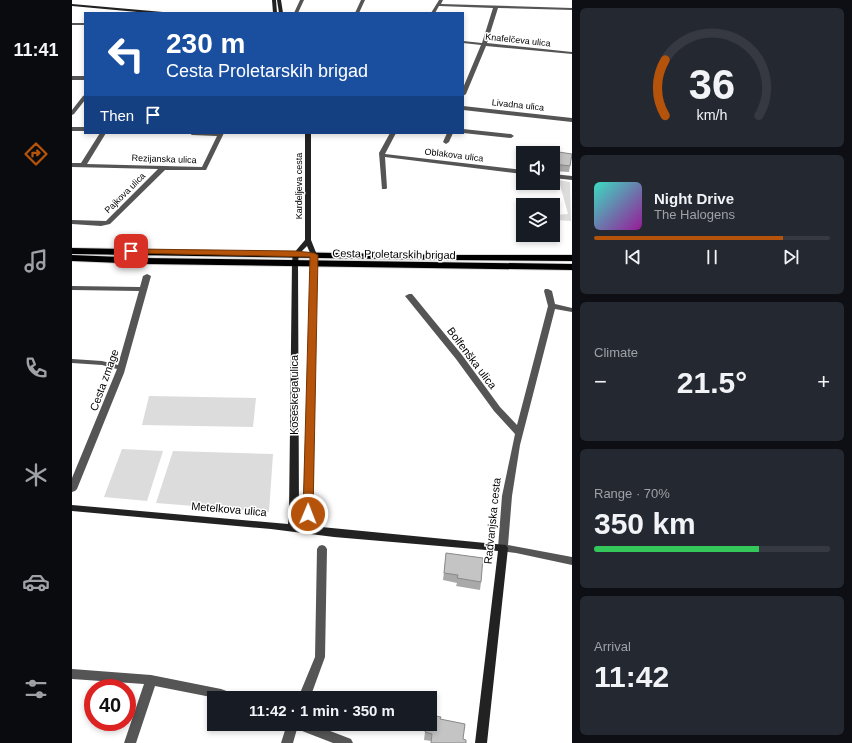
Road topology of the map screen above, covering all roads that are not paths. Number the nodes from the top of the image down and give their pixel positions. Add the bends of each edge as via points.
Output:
1 (274, 0) edge
2 (279, 0) edge
3 (302, 0) edge
4 (363, 0) edge
5 (534, 0) edge
6 (439, 2) edge
7 (72, 5) edge
8 (496, 6) junction
9 (533, 7) junction
10 (572, 9) edge
11 (144, 12) edge
12 (275, 12) edge
13 (281, 12) edge
14 (296, 12) edge
15 (357, 12) edge
16 (434, 12) edge
17 (72, 24) edge
18 (84, 24) edge
19 (464, 42) edge
20 (484, 44) junction
21 (572, 53) edge
22 (464, 71) edge
23 (471, 72) junction
24 (72, 78) edge
25 (84, 78) edge
26 (464, 91) edge
27 (72, 104) edge
28 (82, 105) edge
29 (464, 108) edge
30 (72, 113) edge
31 (572, 120) edge
32 (72, 129) edge
33 (84, 129) edge
34 (464, 131) edge
35 (102, 134) edge
36 (221, 134) edge
37 (308, 134) edge
38 (392, 134) edge
39 (450, 134) edge
40 (511, 136) dead end
41 (446, 142) dead end
42 (382, 155) junction
43 (72, 164) edge
44 (83, 165) junction
45 (163, 168) junction
46 (516, 171) edge
47 (560, 177) edge
48 (572, 178) edge
49 (384, 188) dead end
50 (72, 222) edge
51 (308, 240) junction
52 (72, 251) edge
53 (72, 258) edge
54 (295, 258) junction
55 (572, 258) edge
56 (314, 259) junction
57 (572, 266) edge
58 (147, 276) dead end
59 (72, 288) edge
60 (143, 289) junction
61 (548, 291) dead end
62 (409, 296) dead end
63 (552, 306) junction
64 (572, 310) edge
65 (72, 361) edge
66 (121, 368) junction
67 (518, 433) junction
68 (72, 489) edge
69 (72, 508) edge
70 (292, 528) junction
71 (306, 530) junction
72 (503, 548) junction
73 (322, 549) dead end
74 (572, 561) edge
75 (72, 674) edge
76 (151, 680) junction
77 (207, 691) edge
78 (307, 691) edge
79 (291, 731) edge
80 (316, 731) edge
81 (130, 743) edge
82 (287, 743) edge
83 (347, 743) edge
84 (481, 743) edge

1 - 12 street
2 - 13 street
3 - 14 street
4 - 15 street
5 - 9 street
6 - 8 street
6 - 16 street
7 - 11 street
8 - 9 street
8 - 20 street
9 - 10 street
17 - 18 street
19 - 20 street, Knafelčeva ulica
20 - 21 street, Knafelčeva ulica
20 - 23 street
22 - 23 street
23 - 26 street
24 - 25 street
27 - 28 street
28 - 30 street
29 - 31 street, Livadna ulica
32 - 33 street
34 - 40 street
35 - 44 street
36 - 45 street, Rezijanska ulica via 204,169
37 - 51 street, Kardeljeva cesta
38 - 42 street
39 - 41 street
42 - 46 street, Oblakova ulica
42 - 49 street
43 - 44 street, Rezijanska ulica
44 - 45 street, Rezijanska ulica
45 - 50 street, Pajkova ulica via 108,223
47 - 48 street
51 - 54 street
51 - 56 street
52 - 54 main road, Cesta Proletarskih brigad
53 - 54 main road, Cesta Proletarskih brigad
54 - 56 main road, Cesta Proletarskih brigad
54 - 70 street, Koseskega ulica
55 - 56 main road, Cesta Proletarskih brigad
56 - 57 main road, Cesta Proletarskih brigad
56 - 71 street, Koseskega ulica
58 - 60 street, Cesta zmage
59 - 60 street
60 - 66 street, Cesta zmage
61 - 63 street, Radvanjska cesta
62 - 67 street, Bolfenška ulica
63 - 64 street
63 - 67 street, Radvanjska cesta
65 - 66 street via 102,363
66 - 68 street, Cesta zmage
67 - 72 street, Radvanjska cesta via 507,496
69 - 70 street, Metelkova ulica
70 - 71 street, Metelkova ulica
71 - 72 street, Metelkova ulica
72 - 74 street
72 - 84 street, Radvanjska cesta
73 - 78 street via 320,657
75 - 76 street
76 - 77 street
76 - 81 street
79 - 82 street
80 - 83 street

